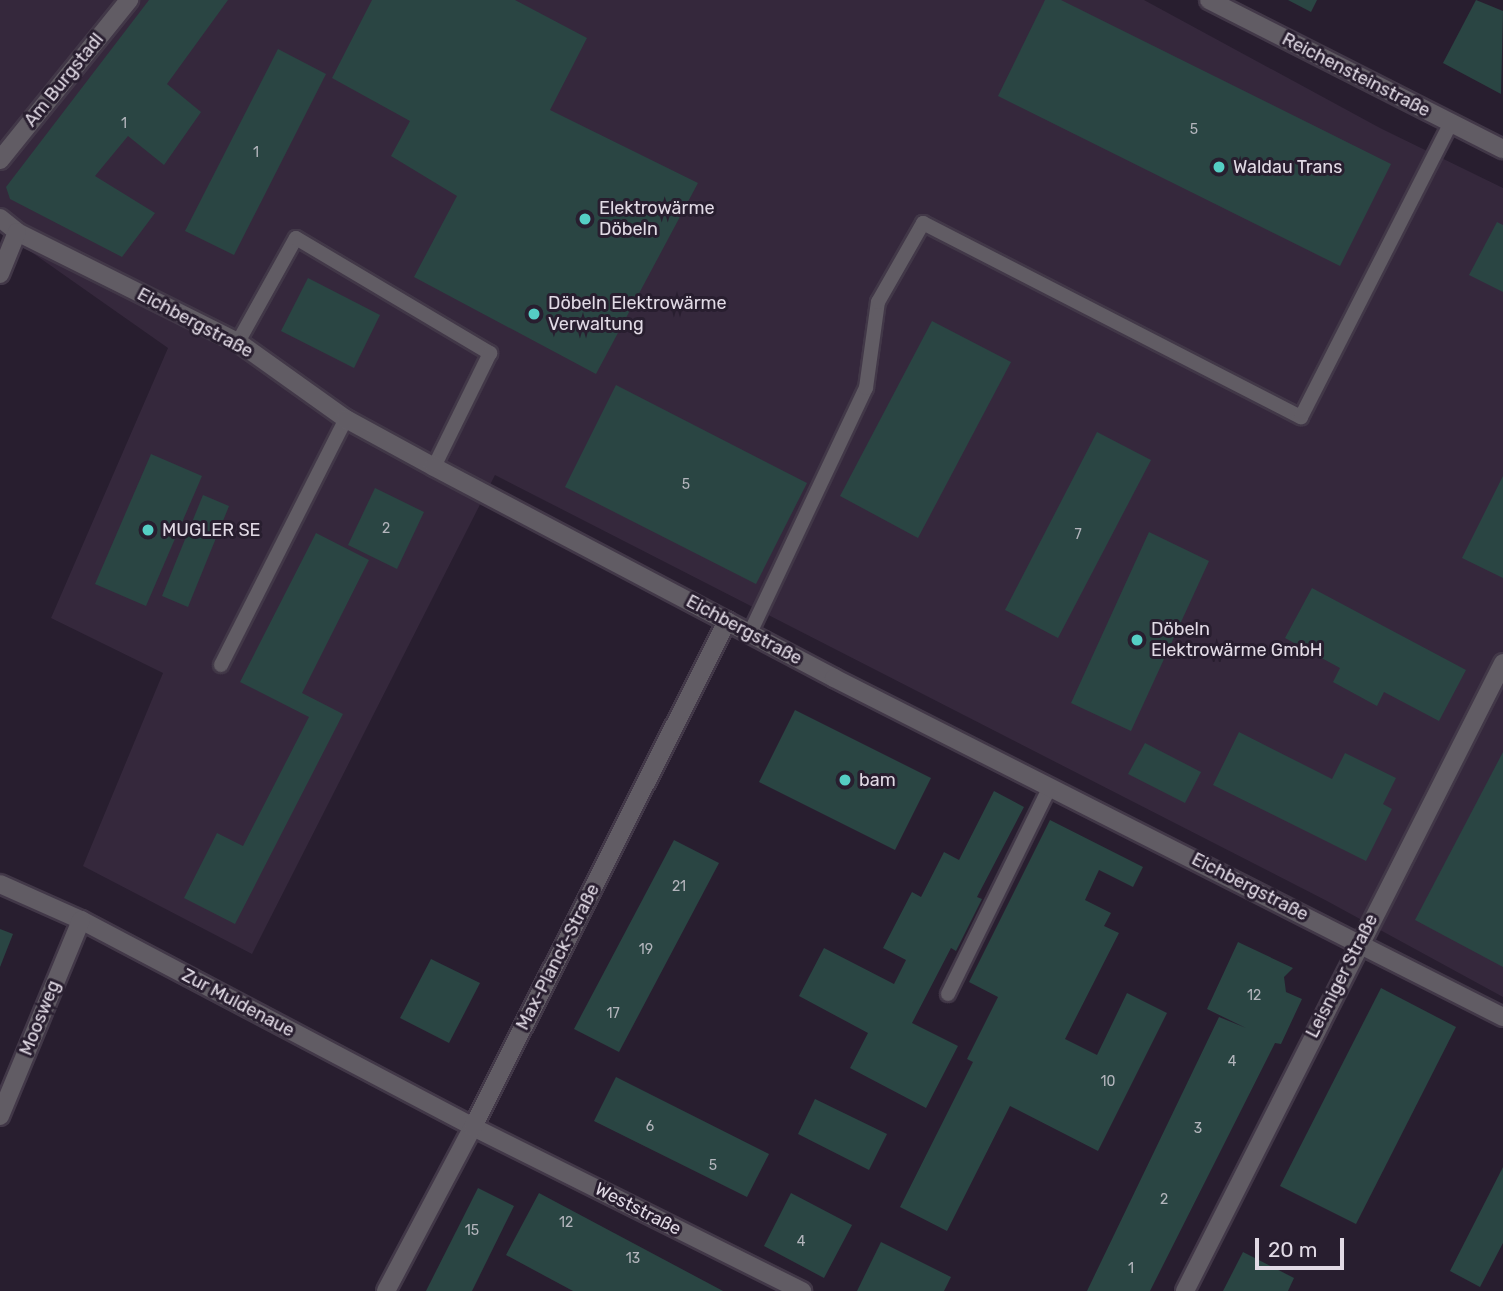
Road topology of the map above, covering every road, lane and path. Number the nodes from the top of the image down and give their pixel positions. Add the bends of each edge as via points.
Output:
1 (129, 0) edge
2 (1209, 0) edge
3 (1451, 123) junction
4 (1503, 149) edge
5 (0, 160) edge
6 (0, 218) edge
7 (17, 232) junction
8 (0, 274) edge
9 (238, 342) junction
10 (346, 419) junction
11 (434, 467) junction
12 (727, 621) junction
13 (750, 633) junction
14 (1503, 663) edge
15 (221, 664) dead end
16 (1050, 787) junction
17 (0, 884) edge
18 (81, 920) junction
19 (1359, 942) junction
20 (948, 994) dead end
21 (1503, 1017) edge
22 (0, 1116) edge
23 (473, 1127) junction
24 (387, 1291) edge
25 (802, 1291) edge
26 (1185, 1291) edge

1 - 5 street, Am Burgstadl
2 - 3 street, Reichensteinstraße
3 - 4 street, Reichensteinstraße
3 - 13 lane via 1301,417 923,223 878,302 866,388
6 - 7 street, Eichbergstraße
7 - 8 street
7 - 9 street, Eichbergstraße
9 - 10 street, Eichbergstraße
9 - 11 lane via 296,237 490,353
10 - 11 street, Eichbergstraße
10 - 15 lane
11 - 12 street, Eichbergstraße
12 - 13 street, Eichbergstraße
12 - 23 street, Max-Planck-Straße
13 - 16 street, Eichbergstraße
14 - 19 street, Leisniger Straße
16 - 19 street, Eichbergstraße
16 - 20 lane
17 - 18 street, Zur Muldenaue
18 - 22 street, Moosweg
18 - 23 street, Zur Muldenaue
19 - 21 street, Eichbergstraße
19 - 26 street, Leisniger Straße
23 - 24 street, Max-Planck-Straße
23 - 25 street, Weststraße

